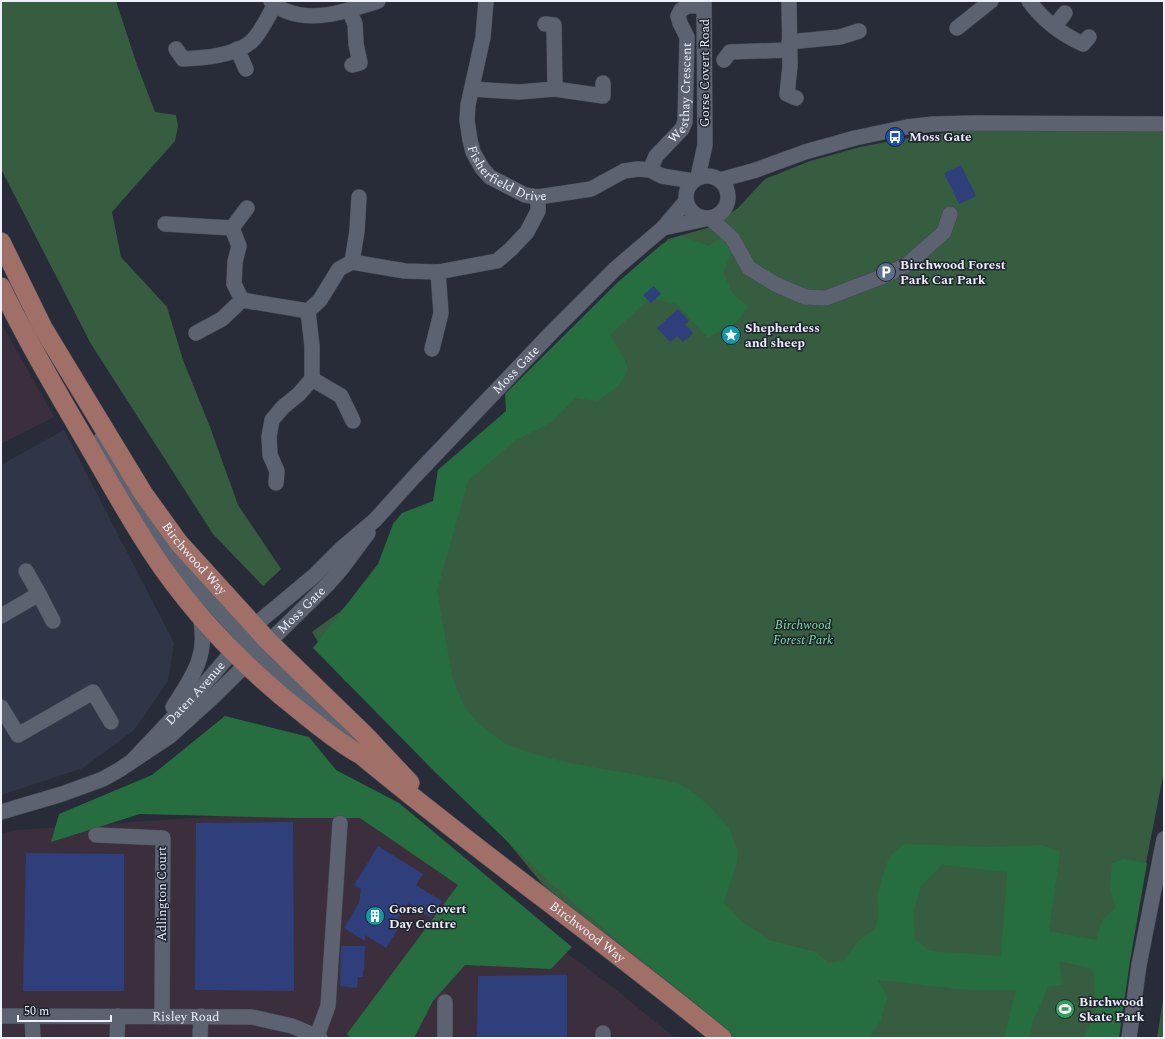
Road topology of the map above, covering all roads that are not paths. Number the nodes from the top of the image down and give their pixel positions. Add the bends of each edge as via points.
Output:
1 (378, 1) edge
2 (486, 1) edge
3 (789, 1) edge
4 (991, 1) edge
5 (1029, 1) edge
6 (272, 4) edge
7 (704, 4) edge
8 (349, 10) junction
9 (1065, 13) dead end
10 (545, 24) dead end
11 (1055, 26) junction
12 (957, 28) dead end
13 (859, 31) dead end
14 (1089, 37) dead end
15 (789, 46) junction
16 (176, 49) dead end
17 (237, 49) junction
18 (724, 60) dead end
19 (352, 64) dead end
20 (246, 70) dead end
21 (603, 83) dead end
22 (472, 89) junction
23 (555, 89) junction
24 (796, 98) dead end
25 (1164, 124) edge
26 (705, 145) junction
27 (756, 170) junction
28 (656, 173) junction
29 (718, 178) junction
30 (696, 179) junction
31 (359, 197) dead end
32 (538, 197) junction
33 (686, 200) junction
34 (728, 200) junction
35 (247, 208) dead end
36 (950, 214) dead end
37 (708, 218) junction
38 (165, 224) dead end
39 (232, 228) junction
40 (663, 228) junction
41 (732, 238) junction
42 (1, 242) edge
43 (352, 262) junction
44 (438, 272) junction
45 (1, 287) edge
46 (242, 300) junction
47 (308, 311) junction
48 (196, 333) dead end
49 (432, 349) dead end
50 (312, 379) junction
51 (353, 421) dead end
52 (276, 483) dead end
53 (375, 520) junction
54 (26, 571) dead end
55 (39, 594) junction
56 (1, 616) edge
57 (200, 616) junction
58 (53, 621) dead end
59 (243, 637) junction
60 (258, 653) junction
61 (1, 707) edge
62 (111, 722) dead end
63 (154, 737) junction
64 (134, 759) junction
65 (1, 812) edge
66 (340, 823) dead end
67 (452, 828) junction
68 (96, 835) dead end
69 (1164, 839) edge
70 (445, 1002) dead end
71 (1, 1016) edge
72 (32, 1016) junction
73 (118, 1016) junction
74 (162, 1016) junction
75 (201, 1016) junction
76 (290, 1032) edge
77 (318, 1037) edge
78 (33, 1038) edge
79 (117, 1038) edge
80 (200, 1038) edge
81 (445, 1038) edge
82 (722, 1038) edge
83 (1129, 1038) edge

1 - 8 street
2 - 22 street, Fisherfield Drive via 483,37
3 - 15 street
4 - 12 street
5 - 11 street via 1039,14
6 - 8 street via 295,14 320,16
6 - 17 street via 264,25 251,42
7 - 26 street, Gorse Covert Road
7 - 28 street, Westhay Crescent via 687,6 678,16 687,37 685,122 682,129 656,156
8 - 19 street via 355,24 360,63
9 - 11 street
10 - 23 street via 554,25
11 - 14 street via 1066,36 1082,44
13 - 15 street
15 - 18 street via 730,52
15 - 24 street via 788,94
16 - 17 street via 183,59 212,57
17 - 20 street
21 - 23 street via 603,96
22 - 23 street via 519,92
22 - 32 street, Fisherfield Drive via 467,120 473,152 482,168 490,177 512,189
25 - 27 street, Moss Gate via 974,122 907,127 805,152
26 - 29 street, Gorse Covert Road
26 - 30 street, Gorse Covert Road
27 - 29 street, Moss Gate
27 - 34 street, Moss Gate
28 - 30 street, Fisherfield Drive
28 - 32 street, Fisherfield Drive via 638,169 624,171 591,189
28 - 33 street
29 - 30 street, Moss Gate via 704,176
29 - 34 street via 728,191
30 - 33 street, Moss Gate via 687,189
31 - 43 street
32 - 44 street via 538,211 527,232 497,261
33 - 37 street via 692,213 698,217
33 - 40 street, Moss Gate
34 - 37 street, Moss Gate via 722,213
34 - 41 street
35 - 39 street
36 - 41 street via 944,232 908,264 826,298 805,298 749,268
37 - 40 street, Moss Gate
37 - 41 street
38 - 39 street
39 - 46 street via 239,246 234,284
40 - 53 street, Moss Gate via 615,270 557,327
42 - 59 main road, Birchwood Way via 43,328 143,492
43 - 44 street via 405,271
43 - 47 street via 339,269 320,300
44 - 49 street via 441,313
45 - 57 main road, Birchwood Way via 30,345 140,534 164,571
46 - 47 street
46 - 48 street via 222,319
47 - 50 street
50 - 51 street via 341,396
50 - 52 street via 272,420 269,437 270,455 277,471
53 - 59 street, Moss Gate
53 - 60 street, Moss Gate via 363,541 342,568
54 - 55 street
55 - 56 street
55 - 58 street
57 - 59 main road, Birchwood Way
57 - 63 street via 203,643 199,662 193,677
59 - 60 main road, Birchwood Way
59 - 60 main road, Birchwood Way
59 - 63 street, Daten Avenue via 203,686
60 - 64 street, Daten Avenue via 170,736
60 - 67 main road, Birchwood Way via 366,736
60 - 67 main road, Birchwood Way via 278,694 344,746 361,755
61 - 62 street via 18,735 93,692
63 - 64 street, Daten Avenue
64 - 65 street, Daten Avenue via 103,779
66 - 77 street via 328,1006
67 - 82 main road, Birchwood Way via 644,974
68 - 74 street, Adlington Court via 162,838
69 - 83 street via 1139,965
70 - 81 street
71 - 72 street, Risley Road
72 - 73 street, Risley Road
72 - 78 street
73 - 74 street, Risley Road
73 - 79 street
74 - 75 street, Risley Road
75 - 76 street, Risley Road via 252,1017
75 - 80 street
76 - 77 street, Risley Road

